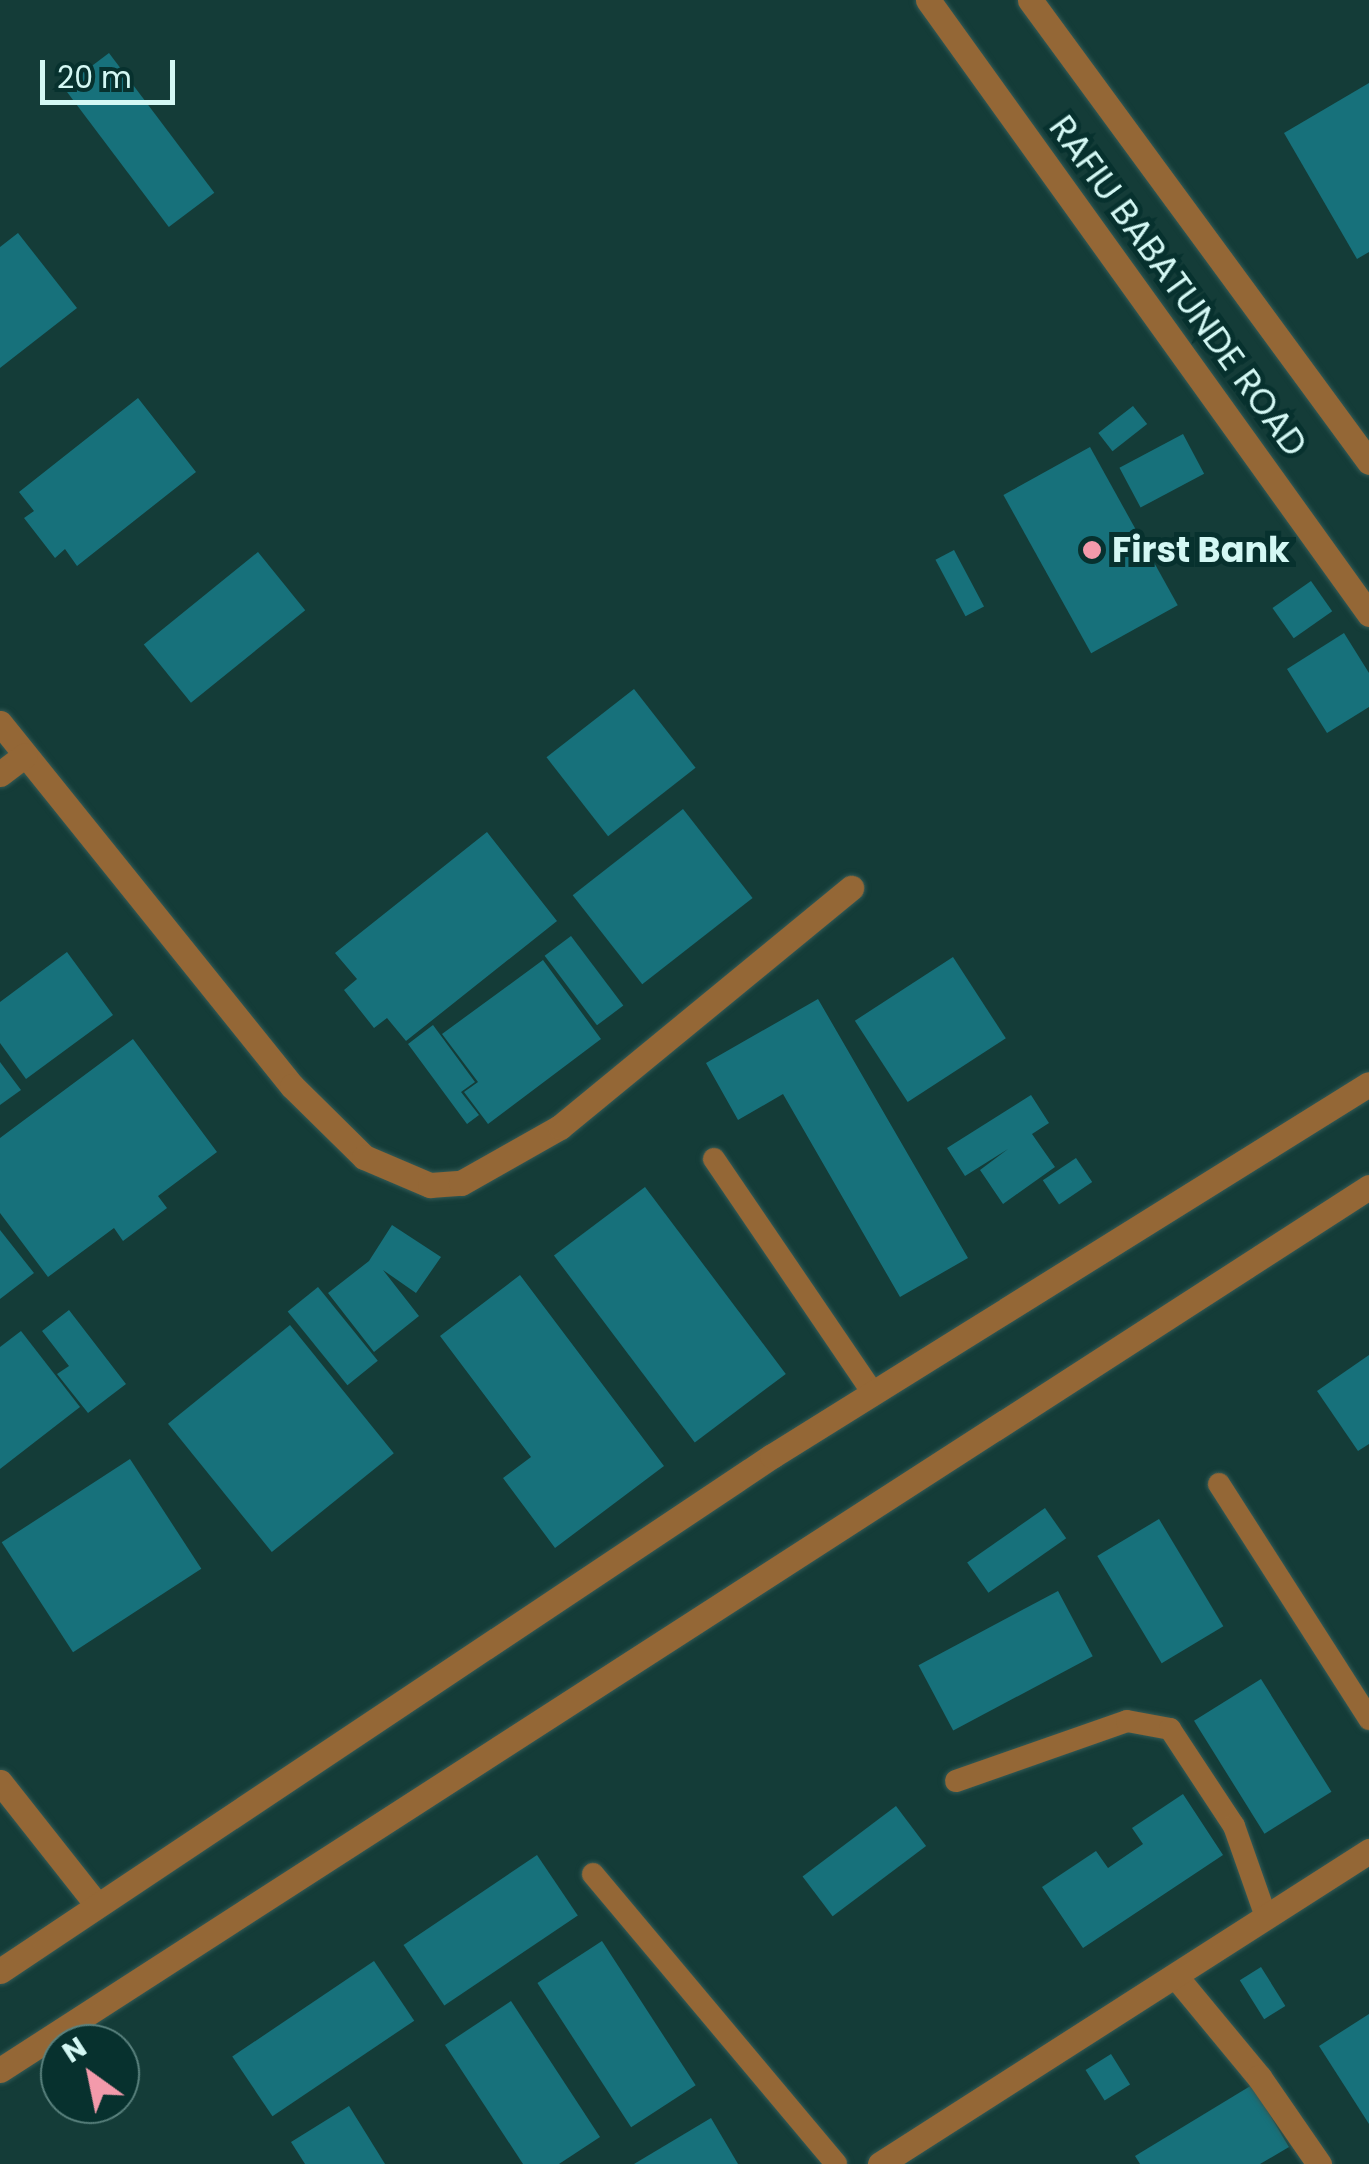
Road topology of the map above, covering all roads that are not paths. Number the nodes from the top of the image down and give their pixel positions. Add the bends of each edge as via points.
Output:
1 (928, 0) edge
2 (1042, 4) edge
3 (1369, 462) edge
4 (1369, 614) edge
5 (0, 723) edge
6 (25, 755) junction
7 (0, 774) edge
8 (851, 888) dead end
9 (1369, 1084) edge
10 (714, 1159) dead end
11 (1369, 1187) edge
12 (874, 1394) junction
13 (1220, 1484) dead end
14 (1369, 1720) edge
15 (956, 1781) dead end
16 (0, 1782) edge
17 (1369, 1851) edge
18 (593, 1874) dead end
19 (97, 1904) junction
20 (1266, 1917) junction
21 (0, 1971) edge
22 (1177, 1978) junction
23 (0, 2070) edge
24 (923, 2154) edge
25 (836, 2164) edge
26 (880, 2164) edge
27 (1319, 2164) edge

1 - 4 street, RAFIU BABATUNDE ROAD
2 - 3 street, RAFIU BABATUNDE ROAD
5 - 6 street
6 - 7 street
6 - 8 street via 292,1086 364,1157 430,1185 460,1183 560,1127
9 - 12 street
10 - 12 lane
11 - 23 street
12 - 19 street
13 - 14 lane
15 - 20 lane via 1126,1721 1170,1729 1234,1826
16 - 19 street
17 - 20 street
18 - 25 lane
19 - 21 street
20 - 22 street
22 - 24 street
22 - 27 street via 1259,2077
24 - 26 street

